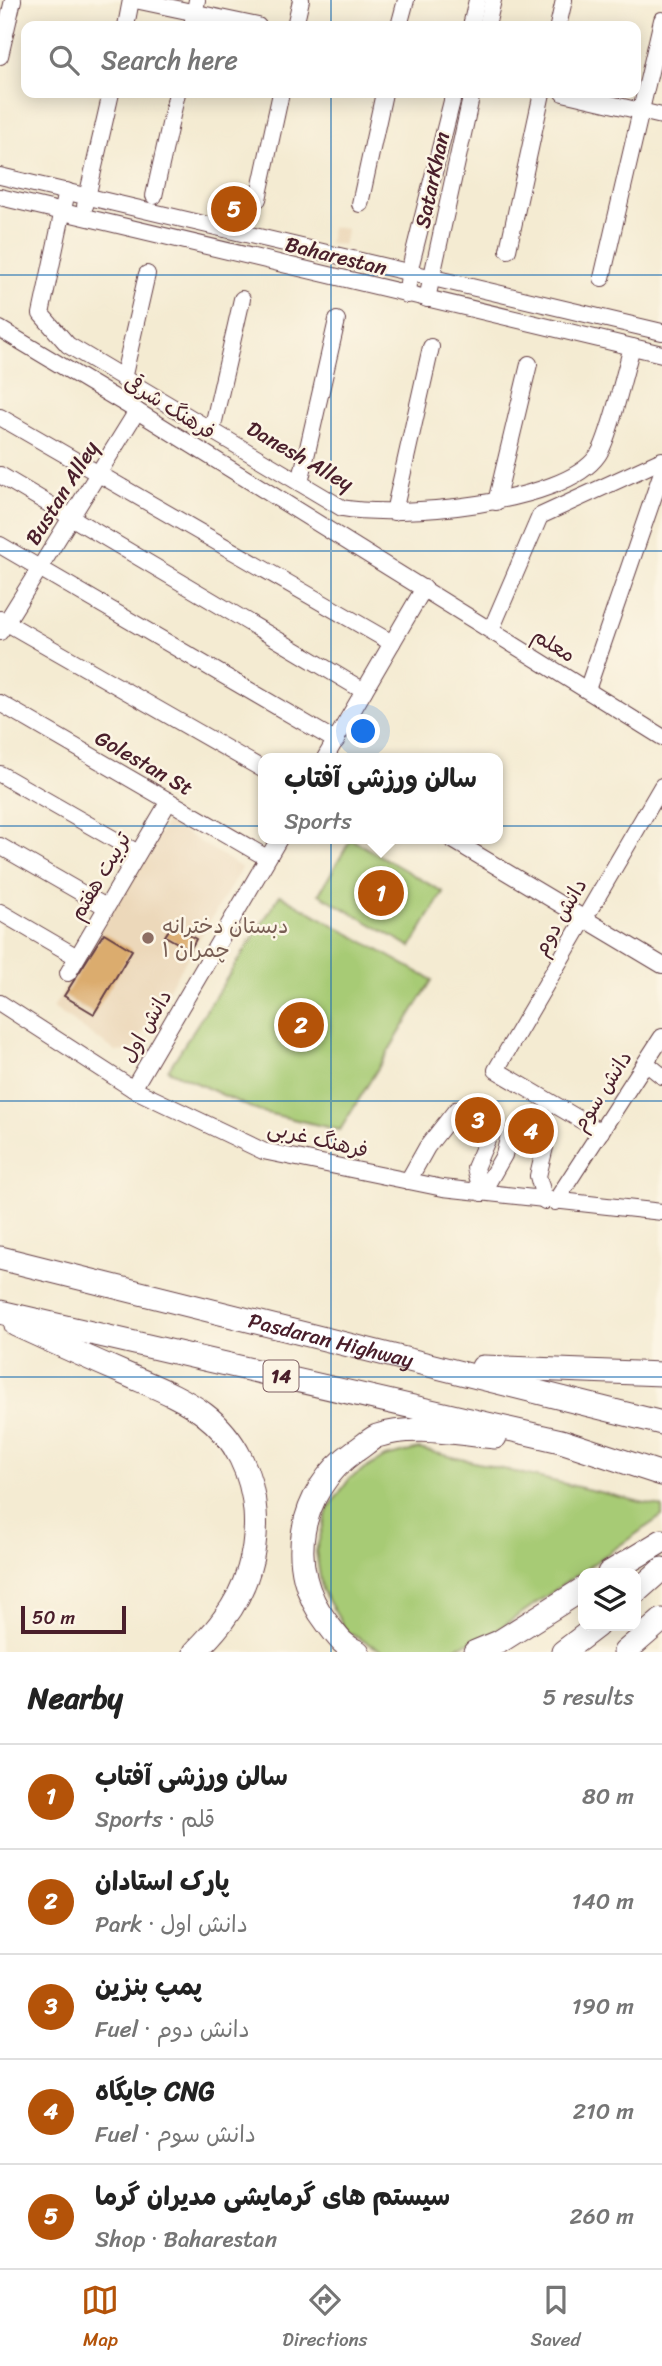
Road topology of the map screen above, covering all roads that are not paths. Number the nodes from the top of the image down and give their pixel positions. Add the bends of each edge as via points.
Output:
1 (12, 0) edge
2 (133, 0) edge
3 (301, 0) edge
4 (406, 0) edge
5 (477, 0) edge
6 (493, 0) edge
7 (564, 0) edge
8 (195, 13) edge
9 (662, 19) edge
10 (127, 21) edge
11 (234, 21) edge
12 (297, 21) edge
13 (400, 21) edge
14 (472, 21) edge
15 (488, 21) edge
16 (559, 21) edge
17 (0, 56) edge
18 (110, 98) edge
19 (176, 98) edge
20 (280, 98) edge
21 (383, 98) edge
22 (453, 98) edge
23 (471, 98) edge
24 (541, 98) edge
25 (585, 98) edge
26 (641, 111) junction
27 (662, 116) edge
28 (0, 177) edge
29 (67, 191) junction
30 (0, 197) edge
31 (89, 197) junction
32 (154, 197) dead end
33 (258, 199) dead end
34 (360, 204) dead end
35 (62, 212) junction
36 (82, 216) junction
37 (508, 250) dead end
38 (409, 272) junction
39 (147, 274) dead end
40 (433, 276) junction
41 (602, 278) dead end
42 (407, 295) junction
43 (242, 299) dead end
44 (427, 299) junction
45 (337, 320) dead end
46 (0, 329) edge
47 (662, 332) edge
48 (432, 347) dead end
49 (632, 347) junction
50 (662, 355) edge
51 (529, 365) dead end
52 (123, 379) junction
53 (137, 411) junction
54 (0, 417) edge
55 (212, 430) junction
56 (662, 460) edge
57 (662, 472) edge
58 (99, 474) junction
59 (0, 475) edge
60 (300, 483) junction
61 (496, 502) junction
62 (394, 512) junction
63 (72, 517) junction
64 (0, 545) edge
65 (40, 568) junction
66 (424, 588) junction
67 (2, 625) edge
68 (491, 630) junction
69 (392, 643) junction
70 (587, 690) junction
71 (364, 691) junction
72 (0, 703) edge
73 (662, 737) edge
74 (335, 741) junction
75 (328, 753) edge
76 (258, 767) edge
77 (0, 774) edge
78 (662, 786) edge
79 (169, 802) junction
80 (276, 844) edge
81 (459, 844) edge
82 (0, 845) edge
83 (138, 853) junction
84 (267, 859) junction
85 (107, 907) junction
86 (0, 912) edge
87 (583, 918) junction
88 (76, 957) junction
89 (662, 965) edge
90 (68, 973) dead end
91 (0, 1003) edge
92 (662, 1037) edge
93 (646, 1063) junction
94 (662, 1076) edge
95 (133, 1089) junction
96 (601, 1132) junction
97 (408, 1181) junction
98 (482, 1193) junction
99 (550, 1201) junction
100 (662, 1212) edge
101 (0, 1258) edge
102 (0, 1311) edge
103 (0, 1318) edge
104 (431, 1364) junction
105 (662, 1374) edge
106 (662, 1423) edge
107 (561, 1441) junction
108 (662, 1474) edge
109 (662, 1541) edge
110 (617, 1568) edge
111 (662, 1569) edge
112 (641, 1588) edge
113 (578, 1593) edge
114 (662, 1619) edge
115 (590, 1631) edge
116 (195, 1652) edge
117 (358, 1652) edge
118 (475, 1652) edge
119 (563, 1652) edge
120 (625, 1652) edge

1 - 17 street
2 - 8 street
2 - 10 street
3 - 12 street
4 - 13 street
5 - 14 street
6 - 15 street
7 - 16 street
8 - 11 street
9 - 26 street
18 - 31 street
19 - 32 street
20 - 33 street
21 - 34 street
22 - 38 street, SatarKhan
23 - 40 street, SatarKhan
24 - 37 street
25 - 26 street
26 - 27 street
26 - 41 street
28 - 29 street, Baharestan
29 - 31 street, Baharestan
29 - 35 street
30 - 35 street, Baharestan
31 - 36 street
31 - 38 street, Baharestan
35 - 36 street, Baharestan
35 - 52 street, Danesh Alley via 41,314 68,345
36 - 42 street, Baharestan
38 - 40 street, Baharestan
38 - 42 street, SatarKhan
39 - 52 street
40 - 44 street, SatarKhan
40 - 47 street, Baharestan
42 - 44 street, Baharestan
43 - 55 street
44 - 49 street, Baharestan
45 - 60 street
46 - 53 street, فرهنگ شرقی
48 - 62 street
49 - 50 street, Baharestan
49 - 61 street, Danesh Alley via 598,455 577,473
51 - 61 street
52 - 55 street, Danesh Alley
53 - 58 street, Bustan Alley
53 - 66 street, فرهنگ شرقی
54 - 58 street
55 - 60 street, Danesh Alley
56 - 68 street via 540,516
57 - 70 street
58 - 63 street, Bustan Alley
58 - 69 street
59 - 63 street
60 - 62 street, Danesh Alley via 342,508
61 - 62 street, Danesh Alley
63 - 65 street, Bustan Alley
63 - 71 street
64 - 65 street
65 - 67 street, Bustan Alley
65 - 74 street
66 - 68 street, معلم
66 - 69 street
67 - 76 street
68 - 70 street, معلم
69 - 71 street
70 - 73 street, معلم
71 - 74 street
72 - 79 street, Golestan St
74 - 75 street
77 - 83 street
78 - 87 street, دانش دوم
79 - 83 street, تربیت هفتم
79 - 84 street, Golestan St
80 - 84 street, دانش اول
81 - 87 street
82 - 85 street
83 - 85 street, تربیت هفتم
84 - 95 street, دانش اول
85 - 88 street, تربیت هفتم
86 - 88 street
87 - 89 street
87 - 96 street, دانش دوم via 496,1070
88 - 90 street, تربیت هفتم
91 - 95 street, فرهنگ غربی
92 - 93 street, دانش سوم
93 - 94 street
93 - 96 street, دانش سوم
95 - 97 street, فرهنگ غربی via 263,1151
96 - 99 street, دانش سوم
97 - 98 street, فرهنگ غربی
97 - 98 street via 456,1110 494,1126 475,1168
98 - 99 street, فرهنگ غربی
98 - 99 street via 504,1155 509,1135 531,1131 545,1147 538,1176
99 - 100 street, فرهنگ غربی
101 - 104 highway, Pasdaran Highway / 14
102 - 107 highway, 14
103 - 116 highway via 205,1414 236,1449 253,1487 256,1532 241,1587 225,1619
104 - 105 highway, 14
104 - 106 highway, Pasdaran Highway
107 - 108 highway, 14
107 - 117 highway via 418,1431 377,1436 334,1466 307,1511 300,1559 312,1604 345,1647
109 - 110 highway
111 - 112 highway
113 - 118 highway
114 - 120 highway
115 - 119 highway

